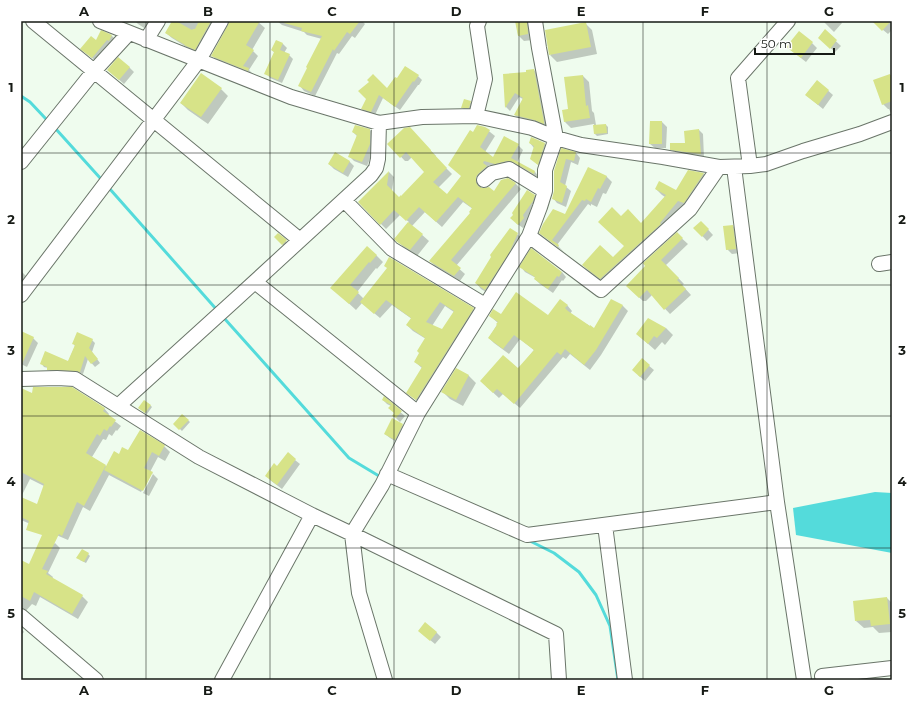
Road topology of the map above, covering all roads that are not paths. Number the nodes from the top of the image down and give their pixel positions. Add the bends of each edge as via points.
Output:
1 (33, 21) edge
2 (100, 21) edge
3 (158, 21) edge
4 (221, 21) edge
5 (479, 21) edge
6 (535, 21) edge
7 (788, 21) edge
8 (129, 33) junction
9 (146, 40) junction
10 (199, 60) junction
11 (94, 71) junction
12 (476, 116) junction
13 (154, 119) junction
14 (892, 122) edge
15 (379, 123) junction
16 (556, 138) junction
17 (21, 162) edge
18 (750, 166) junction
19 (719, 167) junction
20 (734, 167) junction
21 (484, 180) dead end
22 (545, 191) junction
23 (344, 200) junction
24 (529, 236) junction
25 (300, 240) junction
26 (255, 282) junction
27 (21, 295) edge
28 (485, 306) junction
29 (21, 379) edge
30 (118, 406) junction
31 (418, 413) junction
32 (387, 474) junction
33 (777, 502) junction
34 (312, 515) junction
35 (605, 525) junction
36 (352, 534) junction
37 (21, 616) edge
38 (892, 668) edge
39 (96, 680) edge
40 (222, 680) edge
41 (385, 680) edge
42 (559, 680) edge
43 (625, 680) edge
44 (804, 680) edge
45 (823, 680) edge

1 - 11 street
2 - 8 street
3 - 9 street
4 - 10 street
5 - 12 street via 477,26 485,79
6 - 16 street
7 - 18 street via 738,78
8 - 9 street
8 - 11 street
9 - 10 street
10 - 13 street
10 - 15 street via 291,97
11 - 13 street
11 - 17 street
12 - 15 street via 422,116
12 - 16 street via 532,128
13 - 25 street
13 - 27 street
14 - 18 street via 766,164
15 - 23 street via 376,168
16 - 19 street
16 - 22 street via 545,170
18 - 20 street
19 - 20 street
19 - 24 street via 690,209 601,290
20 - 33 street
21 - 22 street via 492,173 509,168
22 - 24 street
23 - 25 street
23 - 28 street via 392,249
24 - 28 street
25 - 26 street
26 - 30 street
26 - 31 street
28 - 31 street
29 - 30 street via 75,379
30 - 34 street via 199,457
31 - 32 street
32 - 35 street via 527,535
32 - 36 street
33 - 35 street
33 - 44 street
34 - 36 street
34 - 40 street
35 - 43 street
36 - 41 street via 359,593
36 - 42 street via 556,634
37 - 39 street
38 - 45 street via 822,676

